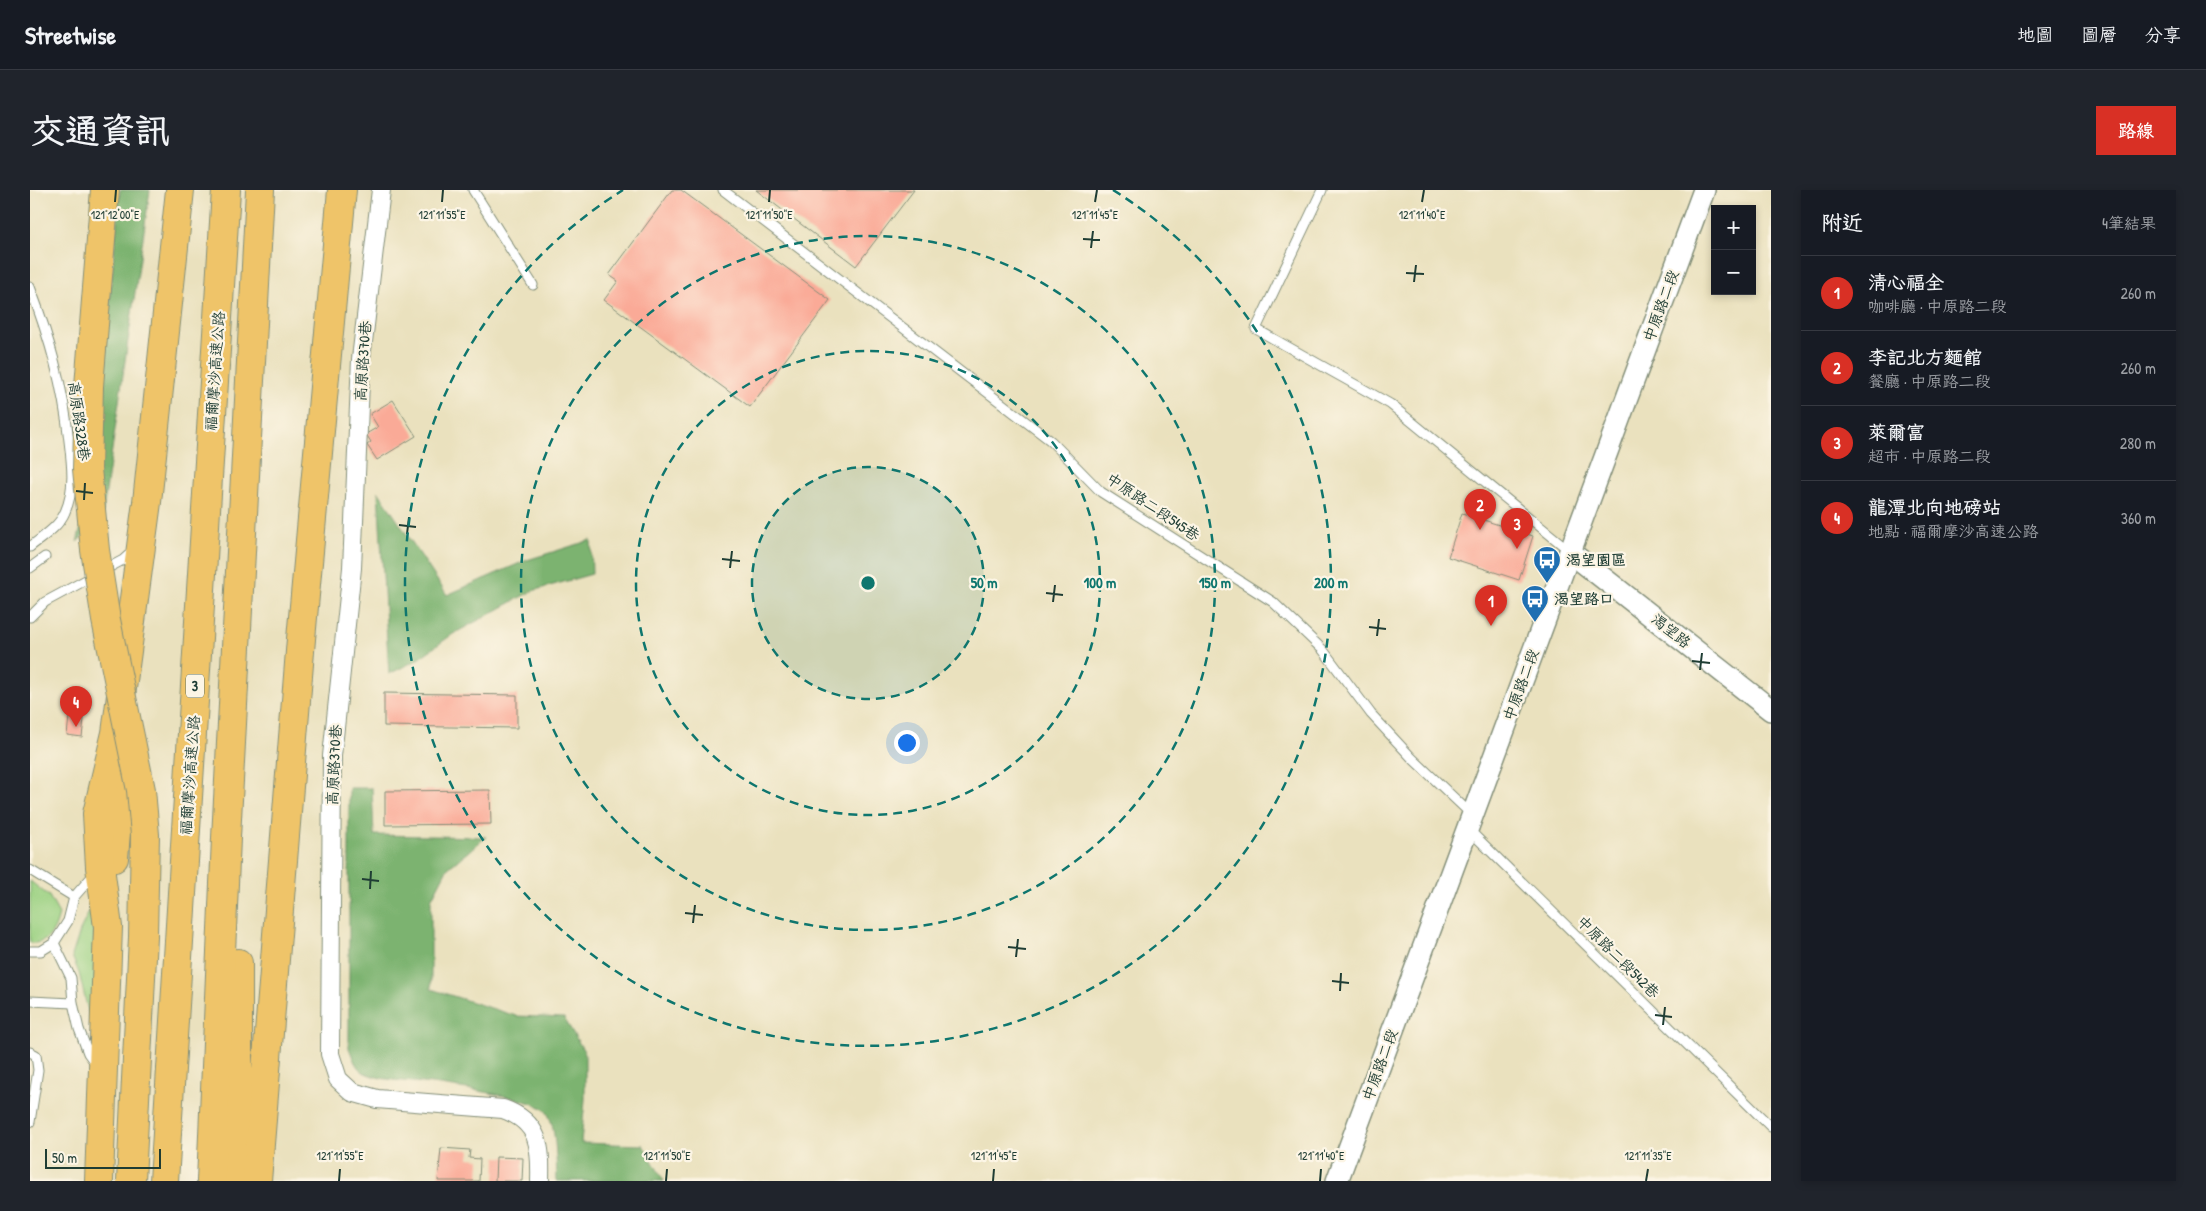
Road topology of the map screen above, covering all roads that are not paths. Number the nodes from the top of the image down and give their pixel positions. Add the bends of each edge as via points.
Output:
1 (105, 190) edge
2 (180, 190) edge
3 (226, 190) edge
4 (260, 190) edge
5 (342, 190) edge
6 (381, 190) edge
7 (473, 190) edge
8 (723, 190) edge
9 (1322, 190) edge
10 (1704, 190) edge
11 (533, 285) dead end
12 (30, 287) edge
13 (140, 545) junction
14 (30, 547) edge
15 (1570, 552) junction
16 (45, 557) dead end
17 (30, 568) edge
18 (90, 577) junction
19 (123, 601) junction
20 (30, 617) edge
21 (127, 642) junction
22 (1771, 710) edge
23 (1470, 822) junction
24 (226, 838) junction
25 (100, 867) junction
26 (30, 870) edge
27 (74, 897) junction
28 (54, 943) junction
29 (30, 951) edge
30 (107, 960) junction
31 (30, 1001) edge
32 (73, 1003) junction
33 (30, 1052) edge
34 (102, 1073) junction
35 (30, 1122) edge
36 (1771, 1127) edge
37 (99, 1181) edge
38 (131, 1181) edge
39 (164, 1181) edge
40 (211, 1181) edge
41 (238, 1181) edge
42 (256, 1181) edge
43 (540, 1181) edge
44 (1337, 1181) edge

1 - 38 highway, bridge via 87,469 106,620 141,790 145,835
2 - 13 highway
3 - 39 highway, 福爾摩沙高速公路 / 3
4 - 24 highway
5 - 42 highway
6 - 43 street, 高原路370巷 via 361,358 352,568 332,756 330,1054 338,1079 352,1092 377,1099 503,1109 517,1114 534,1131 541,1151
7 - 11 lane
8 - 23 lane, 中原路二段545巷 via 1050,441 1101,492 1273,602 1324,650 1371,714
9 - 15 lane via 1256,329 1390,404
10 - 15 street, 中原路二段
12 - 14 lane, 高原路328巷 via 60,378 72,467 71,492 65,514
13 - 18 lane via 124,560
13 - 19 highway
15 - 22 street, 渴望路
15 - 23 street, 中原路二段
16 - 17 lane
18 - 19 lane
18 - 20 lane via 45,602
19 - 21 highway
21 - 25 highway via 116,732 97,814
21 - 30 highway via 123,751 114,858 116,914
23 - 36 lane, 中原路二段542巷
23 - 44 street, 中原路二段
24 - 40 highway
24 - 41 highway via 238,928
25 - 27 lane
25 - 30 highway via 108,927
26 - 27 lane
27 - 28 lane via 68,921
28 - 29 lane via 41,950
28 - 32 lane via 71,978
30 - 34 highway
31 - 32 lane
32 - 34 lane via 88,1053
33 - 35 lane via 36,1055 38,1070
34 - 37 highway

